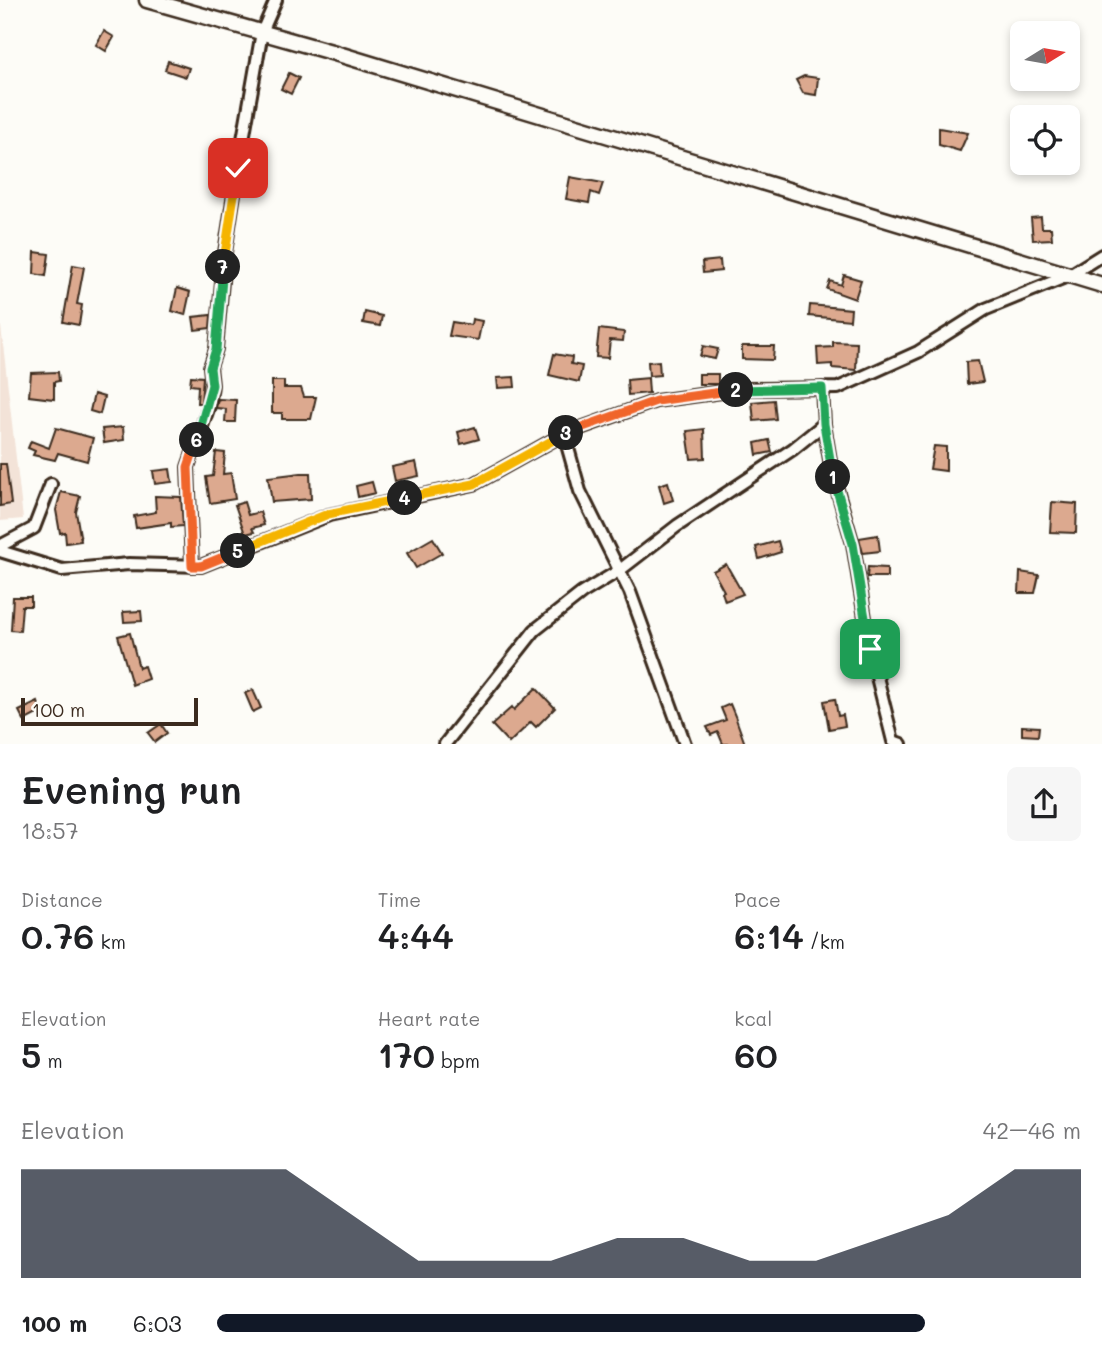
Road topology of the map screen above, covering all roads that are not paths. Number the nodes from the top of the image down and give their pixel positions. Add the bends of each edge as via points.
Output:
1 (147, 0) edge
2 (276, 0) edge
3 (262, 32) junction
4 (1102, 255) edge
5 (1070, 275) junction
6 (1102, 285) edge
7 (822, 388) junction
8 (824, 424) junction
9 (564, 434) junction
10 (51, 484) dead end
11 (0, 546) edge
12 (0, 551) edge
13 (192, 566) junction
14 (620, 570) junction
15 (445, 744) edge
16 (685, 744) edge
17 (901, 744) edge

1 - 3 street
2 - 3 street
3 - 5 street
3 - 13 street via 224,259 209,405 188,467
4 - 5 street
5 - 6 street
5 - 7 street via 986,309 918,352 838,388
7 - 8 street
7 - 9 street via 744,389 656,401
8 - 14 street
8 - 17 street via 853,544 870,649 893,741
9 - 13 street via 474,484 328,514
9 - 14 street via 580,491
10 - 11 street via 34,528
12 - 13 street via 62,570 129,564
14 - 15 street via 535,630
14 - 16 street

